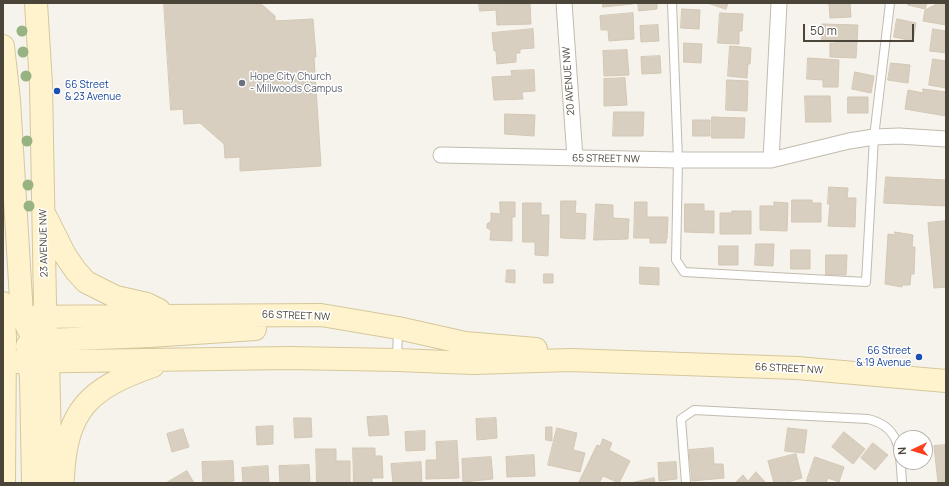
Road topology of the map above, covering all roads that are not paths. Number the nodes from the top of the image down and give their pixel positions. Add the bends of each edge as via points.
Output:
1 (36, 3) edge
2 (564, 3) edge
3 (672, 3) edge
4 (779, 3) edge
5 (890, 3) edge
6 (3, 46) edge
7 (874, 137) junction
8 (946, 139) edge
9 (441, 155) dead end
10 (575, 158) junction
11 (678, 160) junction
12 (771, 160) junction
13 (43, 211) junction
14 (285, 314) junction
15 (171, 316) junction
16 (398, 328) junction
17 (23, 332) edge
18 (397, 360) junction
19 (166, 361) junction
20 (4, 362) edge
21 (633, 362) junction
22 (946, 380) edge
23 (4, 476) edge
24 (33, 483) edge
25 (51, 483) edge
26 (62, 483) edge
27 (686, 483) edge
28 (902, 483) edge

1 - 13 main road, 23 AVENUE NW via 41,84
2 - 10 street, 20 AVENUE NW
3 - 11 lane
4 - 12 street
5 - 7 lane
6 - 17 main road via 9,100
7 - 8 street, 65 STREET NW
7 - 11 lane via 866,282 684,272 676,260
7 - 12 street, 65 STREET NW
9 - 10 street, 65 STREET NW
10 - 11 street, 65 STREET NW
11 - 12 street, 65 STREET NW
13 - 15 main road via 65,255 86,282 116,297 147,304
13 - 17 main road, 23 AVENUE NW
14 - 15 main road, 66 STREET NW
14 - 16 main road, 66 STREET NW via 321,315
14 - 17 main road via 254,329 150,336
15 - 17 main road, 66 STREET NW
16 - 18 lane
16 - 21 main road, 66 STREET NW via 465,343 536,349
17 - 19 main road, 66 STREET NW
17 - 20 main road, 66 STREET NW
17 - 24 main road
17 - 25 main road, 23 AVENUE NW
18 - 19 main road, 66 STREET NW via 290,358
18 - 21 main road, 66 STREET NW via 473,363 570,360
19 - 26 main road via 121,378 86,402 67,439
20 - 23 main road
21 - 22 main road, 66 STREET NW via 797,368
27 - 28 lane via 681,420 694,410 878,421 891,431 896,440

